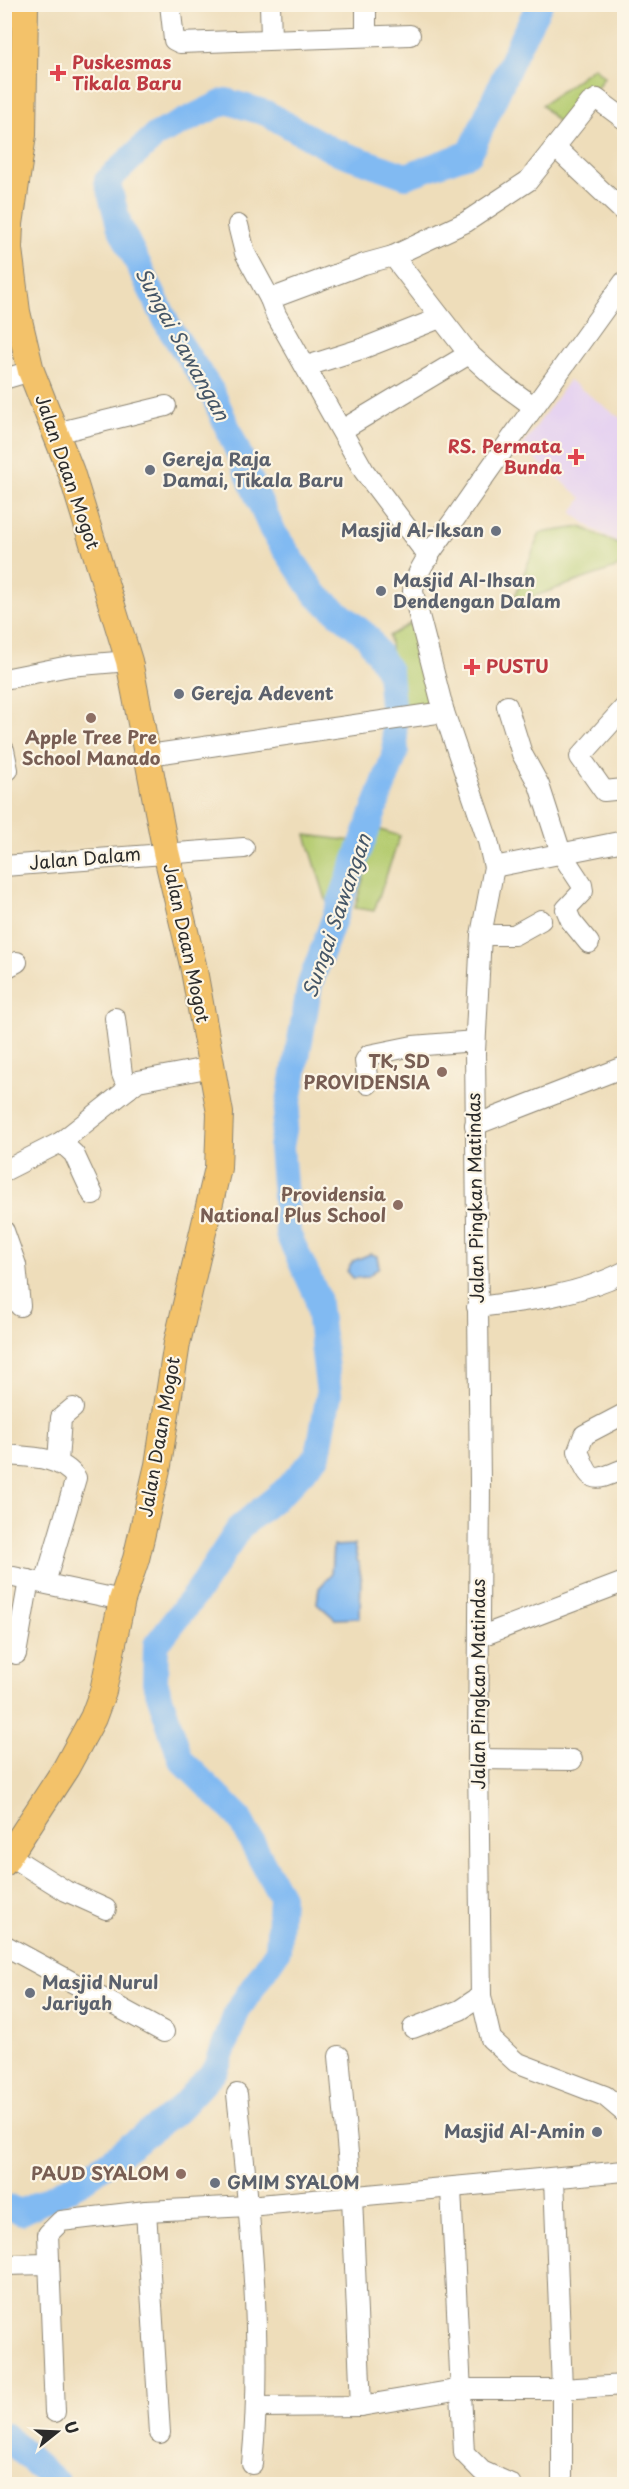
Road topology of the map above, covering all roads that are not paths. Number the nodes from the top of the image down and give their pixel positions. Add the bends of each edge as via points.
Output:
1 (25, 4) edge
2 (170, 4) edge
3 (270, 4) edge
4 (366, 4) edge
5 (410, 35) dead end
6 (366, 36) junction
7 (271, 39) junction
8 (624, 119) edge
9 (14, 135) edge
10 (555, 147) junction
11 (624, 212) edge
12 (238, 225) dead end
13 (393, 256) junction
14 (8, 277) edge
15 (624, 282) edge
16 (270, 299) junction
17 (440, 318) junction
18 (469, 354) junction
19 (307, 366) junction
20 (31, 371) junction
21 (4, 379) edge
22 (166, 406) dead end
23 (533, 406) junction
24 (342, 430) junction
25 (56, 433) junction
26 (429, 557) junction
27 (129, 661) junction
28 (4, 679) edge
29 (507, 706) dead end
30 (624, 708) edge
31 (444, 712) junction
32 (4, 750) edge
33 (149, 755) junction
34 (8, 770) dead end
35 (624, 789) edge
36 (624, 842) edge
37 (244, 848) dead end
38 (166, 852) junction
39 (561, 853) junction
40 (4, 866) edge
41 (494, 867) junction
42 (541, 920) dead end
43 (481, 935) junction
44 (590, 943) dead end
45 (115, 1018) dead end
46 (475, 1041) junction
47 (212, 1067) junction
48 (624, 1067) edge
49 (368, 1084) dead end
50 (128, 1089) junction
51 (475, 1125) junction
52 (61, 1142) junction
53 (4, 1171) edge
54 (93, 1195) dead end
55 (4, 1231) edge
56 (624, 1272) edge
57 (20, 1306) dead end
58 (477, 1307) junction
59 (73, 1408) dead end
60 (624, 1414) edge
61 (4, 1455) edge
62 (58, 1462) junction
63 (624, 1469) edge
64 (4, 1575) edge
65 (37, 1582) junction
66 (624, 1582) edge
67 (122, 1600) junction
68 (479, 1636) junction
69 (16, 1654) dead end
70 (478, 1759) junction
71 (572, 1760) dead end
72 (7, 1859) edge
73 (106, 1909) dead end
74 (4, 1945) edge
75 (481, 1996) junction
76 (413, 2028) dead end
77 (165, 2032) dead end
78 (339, 2056) dead end
79 (237, 2094) dead end
80 (624, 2112) edge
81 (624, 2171) edge
82 (554, 2178) junction
83 (452, 2188) junction
84 (352, 2197) junction
85 (249, 2206) junction
86 (146, 2211) junction
87 (50, 2264) junction
88 (4, 2265) edge
89 (624, 2385) edge
90 (462, 2389) junction
91 (562, 2389) junction
92 (361, 2406) junction
93 (258, 2407) junction
94 (55, 2412) dead end
95 (160, 2433) dead end
96 (252, 2464) dead end
97 (511, 2484) edge
98 (562, 2484) edge

1 - 9 main road, Jalan Daan Mogot
2 - 7 street via 171,33 176,42
3 - 7 street
4 - 6 street
5 - 6 street
6 - 7 street
8 - 10 street via 597,99
9 - 14 main road, Jalan Daan Mogot
10 - 11 street
10 - 13 street via 537,171 514,191 465,222
12 - 16 street via 245,253
13 - 16 street
13 - 17 street
14 - 20 main road, Jalan Daan Mogot
15 - 23 street, Jalan Pingkan Matindas via 560,378
16 - 19 street
17 - 18 street
17 - 19 street
18 - 23 street
18 - 24 street
19 - 24 street
20 - 21 street
20 - 25 main road, Jalan Daan Mogot
22 - 25 street
23 - 26 street, Jalan Pingkan Matindas
24 - 26 street via 378,491
25 - 27 main road, Jalan Daan Mogot
26 - 31 street, Jalan Pingkan Matindas via 413,584 413,592
27 - 28 street via 69,666
27 - 33 main road, Jalan Daan Mogot
29 - 39 street
30 - 35 street via 580,758 604,791
31 - 33 street
31 - 41 street, Jalan Pingkan Matindas
32 - 34 street
33 - 38 main road, Jalan Daan Mogot
36 - 39 street
37 - 38 street, Jalan Dalam
38 - 40 street, Jalan Dalam
38 - 47 main road, Jalan Daan Mogot
39 - 41 street
39 - 44 street via 583,891 569,904 568,915
41 - 43 street, Jalan Pingkan Matindas
42 - 43 street via 509,936
43 - 46 street, Jalan Pingkan Matindas
45 - 50 street via 122,1074
46 - 49 street via 410,1047 369,1056 365,1061
46 - 51 street, Jalan Pingkan Matindas
47 - 50 street via 145,1078
47 - 67 main road, Jalan Daan Mogot via 220,1113 218,1168 177,1343 158,1465
48 - 51 street
50 - 52 street
51 - 58 street, Jalan Pingkan Matindas
52 - 53 street
52 - 54 street via 74,1154
55 - 57 street via 16,1265
56 - 58 street via 562,1294
58 - 68 street, Jalan Pingkan Matindas
59 - 62 street via 61,1418
60 - 63 street via 584,1435 578,1451 586,1474 597,1480
61 - 62 street
62 - 65 street via 69,1467 76,1478
64 - 65 street
65 - 67 street
65 - 69 street
66 - 68 street
67 - 72 main road, Jalan Daan Mogot via 103,1691 93,1718
68 - 70 street, Jalan Pingkan Matindas
70 - 71 street
70 - 75 street, Jalan Pingkan Matindas
72 - 73 street
74 - 77 street
75 - 76 street via 460,2010
75 - 80 street, Jalan Pingkan Matindas via 491,2038 516,2062 605,2096
78 - 84 street
79 - 85 street
81 - 82 street
82 - 83 street
82 - 91 street
83 - 84 street
83 - 90 street
84 - 85 street
84 - 92 street
85 - 86 street
85 - 93 street
86 - 87 street via 61,2221 48,2234
86 - 95 street
87 - 88 street
87 - 94 street
89 - 91 street
90 - 91 street
90 - 92 street
90 - 97 street via 464,2453 482,2471
91 - 98 street
92 - 93 street
93 - 96 street

